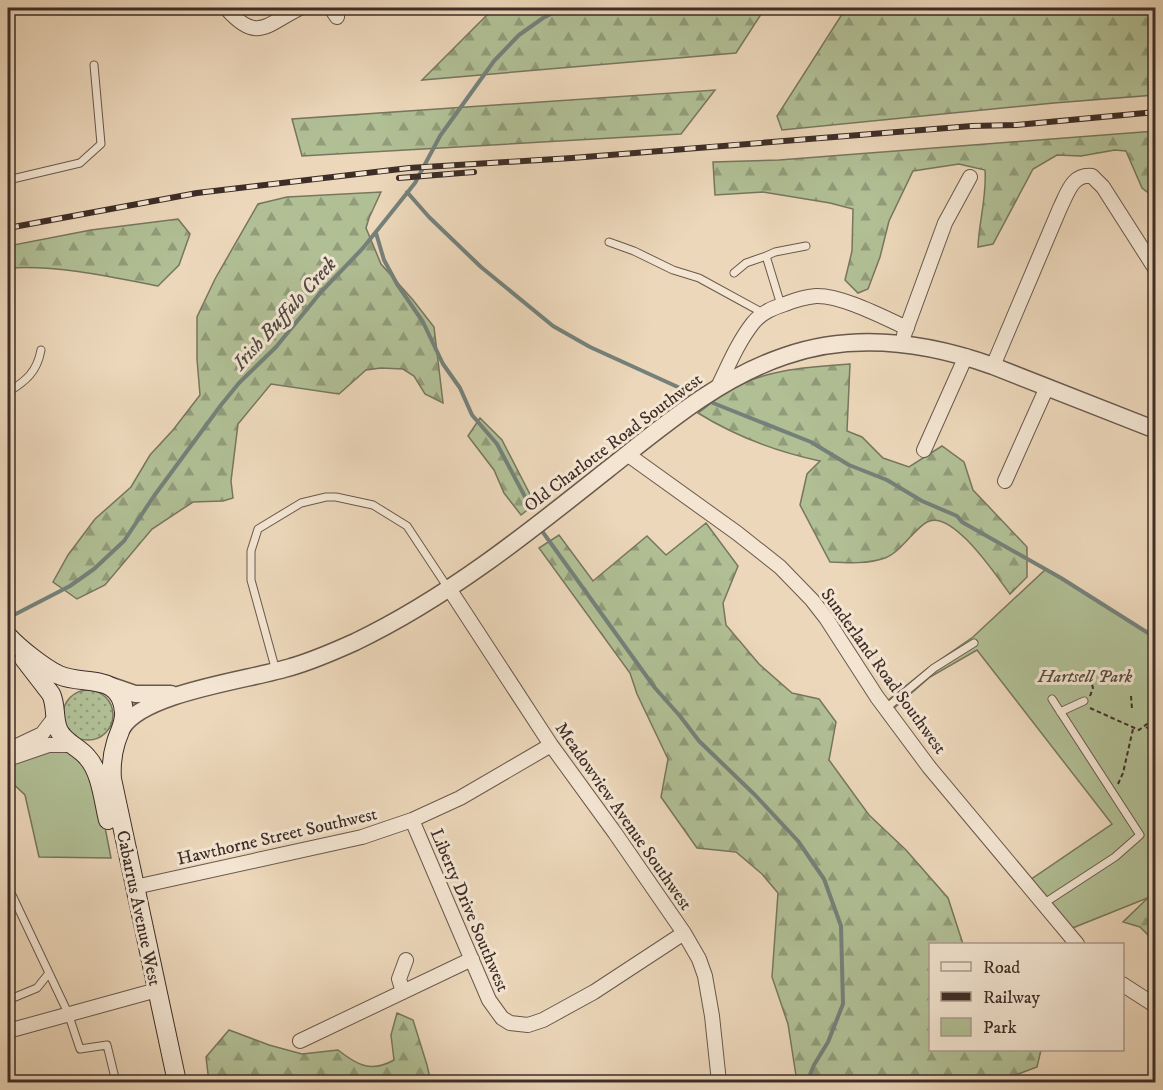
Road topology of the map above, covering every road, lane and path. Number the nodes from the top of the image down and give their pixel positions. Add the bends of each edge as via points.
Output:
1 (226, 8) edge
2 (300, 8) edge
3 (94, 65) dead end
4 (970, 177) dead end
5 (8, 180) edge
6 (609, 242) dead end
7 (806, 246) dead end
8 (766, 256) junction
9 (1155, 270) edge
10 (734, 273) dead end
11 (781, 305) junction
12 (764, 313) junction
13 (904, 335) junction
14 (40, 350) dead end
15 (966, 356) junction
16 (993, 366) junction
17 (718, 387) junction
18 (1047, 387) junction
19 (8, 392) edge
20 (1155, 430) edge
21 (924, 450) dead end
22 (627, 454) junction
23 (1005, 481) dead end
24 (450, 590) junction
25 (13, 641) edge
26 (974, 643) dead end
27 (276, 671) junction
28 (82, 681) junction
29 (1091, 681) dead end
30 (103, 682) junction
31 (184, 693) junction
32 (1131, 696) dead end
33 (1052, 699) dead end
34 (1084, 701) junction
35 (885, 709) junction
36 (1132, 709) dead end
37 (1060, 712) junction
38 (55, 714) junction
39 (1155, 717) edge
40 (1144, 726) junction
41 (1134, 728) junction
42 (121, 730) junction
43 (1155, 733) edge
44 (551, 745) junction
45 (74, 746) junction
46 (8, 750) edge
47 (8, 759) edge
48 (1118, 783) dead end
49 (412, 820) junction
50 (135, 887) junction
51 (12, 895) dead end
52 (1043, 904) junction
53 (684, 933) junction
54 (1075, 943) edge
55 (472, 959) junction
56 (405, 960) dead end
57 (49, 973) junction
58 (1124, 985) edge
59 (151, 992) junction
60 (403, 992) junction
61 (8, 1000) edge
62 (1155, 1006) edge
63 (68, 1013) junction
64 (8, 1031) edge
65 (300, 1041) dead end
66 (116, 1083) edge
67 (165, 1083) edge
68 (177, 1083) edge
69 (719, 1083) edge

1 - 2 street via 241,24 260,28
3 - 5 lane via 101,144 80,163
4 - 13 street via 945,224
6 - 12 lane via 699,278
7 - 8 lane
8 - 10 lane via 746,263
8 - 11 lane
9 - 16 street via 1103,187 1092,176 1076,179
11 - 12 street
11 - 13 street via 800,298 831,297 874,313
12 - 17 street via 754,322
13 - 15 street, Old Charlotte Road Southwest
13 - 17 street, Old Charlotte Road Southwest via 886,341 788,354
14 - 19 lane via 39,362 28,379
15 - 16 street, Old Charlotte Road Southwest
15 - 21 street
16 - 18 street, Old Charlotte Road Southwest
17 - 22 street, Old Charlotte Road Southwest
18 - 20 street, Old Charlotte Road Southwest
18 - 23 street
22 - 24 street, Old Charlotte Road Southwest
22 - 35 street, Sunderland Road Southwest via 780,567 826,618
24 - 27 street, Old Charlotte Road Southwest via 354,643
24 - 27 lane via 407,526 393,516 374,505 336,497 301,503 258,529 251,551 251,580
24 - 44 street, Meadowview Avenue Southwest
25 - 28 main road, Cabarrus Avenue West via 55,673
25 - 38 main road, Cabarrus Avenue West via 51,694
26 - 35 lane via 934,668
27 - 31 street, Old Charlotte Road Southwest
28 - 30 main road, Cabarrus Avenue West
28 - 38 main road via 63,692
29 - 34 path via 1091,695
30 - 31 street, Old Charlotte Road Southwest via 139,694
30 - 42 main road, Cabarrus Avenue West via 123,704
31 - 42 street, Old Charlotte Road Southwest via 138,713
32 - 36 path
33 - 37 lane
34 - 37 lane
34 - 41 path
35 - 52 street, Sunderland Road Southwest
37 - 52 lane via 1140,835 1115,858
38 - 45 main road, Cabarrus Avenue West via 59,732
38 - 46 street via 42,734
39 - 40 path
40 - 41 path
40 - 43 path
41 - 48 path
42 - 45 main road via 100,748 86,750
42 - 50 main road, Cabarrus Avenue West via 112,757 112,779
44 - 49 street, Hawthorne Street Southwest via 460,798
44 - 53 street, Meadowview Avenue Southwest
45 - 47 street via 49,745
45 - 59 main road, Cabarrus Avenue West via 91,762 100,789
49 - 50 street, Hawthorne Street Southwest via 362,837
49 - 55 street, Liberty Drive Southwest
50 - 59 main road, Cabarrus Avenue West
51 - 57 lane
52 - 54 street, Sunderland Road Southwest
53 - 55 street, Liberty Drive Southwest via 594,992 528,1025 510,1023 495,1011
53 - 69 street, Meadowview Avenue Southwest via 705,976
55 - 60 street
56 - 60 street via 399,979
57 - 61 lane via 37,988
57 - 63 lane
58 - 62 street
59 - 63 street
59 - 67 main road, Cabarrus Avenue West
59 - 68 main road, Cabarrus Avenue West
60 - 65 street
63 - 64 street
63 - 66 lane via 80,1049 107,1045

